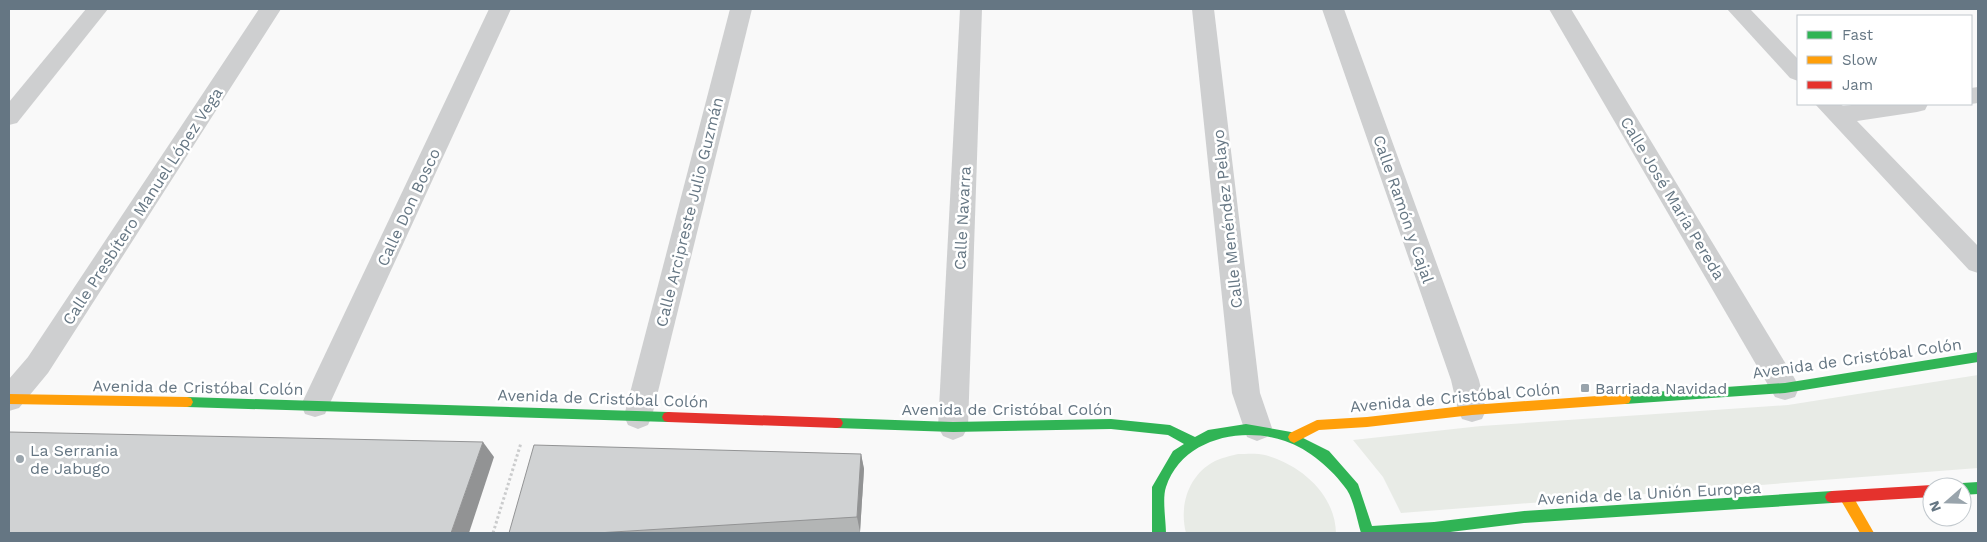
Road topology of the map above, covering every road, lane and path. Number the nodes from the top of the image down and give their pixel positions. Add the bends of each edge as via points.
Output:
1 (97, 9) edge
2 (270, 9) edge
3 (500, 9) edge
4 (741, 9) edge
5 (971, 9) edge
6 (1203, 9) edge
7 (1334, 9) edge
8 (1560, 9) edge
9 (1738, 9) edge
10 (1797, 72) edge
11 (1902, 105) edge
12 (1832, 110) edge
13 (9, 117) edge
14 (1978, 263) edge
15 (1978, 357) edge
16 (1785, 388) junction
17 (9, 399) edge
18 (315, 405) junction
19 (1472, 410) junction
20 (638, 416) junction
21 (953, 426) junction
22 (1257, 428) junction
23 (1294, 438) junction
24 (1193, 442) junction
25 (521, 443) dead end
26 (1922, 492) edge
27 (1846, 498) junction
28 (493, 533) edge
29 (1159, 533) edge
30 (1368, 533) edge
31 (1867, 533) edge

1 - 13 street
2 - 17 street, Calle Presbítero Manuel López Vega via 38,365
3 - 18 street, Calle Don Bosco
4 - 20 street, Calle Arcipreste Julio Guzmán
5 - 21 street, Calle Navarra
6 - 22 street, Calle Menéndez Pelayo via 1246,393
7 - 19 street, Calle Ramón y Cajal via 1465,380
8 - 16 street, Calle José María Pereda
9 - 10 street
11 - 12 street
12 - 14 street
15 - 16 main road, Avenida de Cristóbal Colón
16 - 19 main road, Avenida de Cristóbal Colón
17 - 18 main road, Avenida de Cristóbal Colón
18 - 20 main road, Avenida de Cristóbal Colón
19 - 23 main road, Avenida de Cristóbal Colón via 1317,425
20 - 21 main road, Avenida de Cristóbal Colón
21 - 24 main road, Avenida de Cristóbal Colón via 1111,424 1170,430
22 - 23 main road
22 - 24 main road via 1222,430
23 - 30 main road via 1322,453 1345,476 1361,502
24 - 29 main road via 1171,462 1158,488 1155,518
25 - 28 path
26 - 27 main road, Avenida de la Unión Europea
27 - 30 main road, Avenida de la Unión Europea via 1524,517
27 - 31 main road

